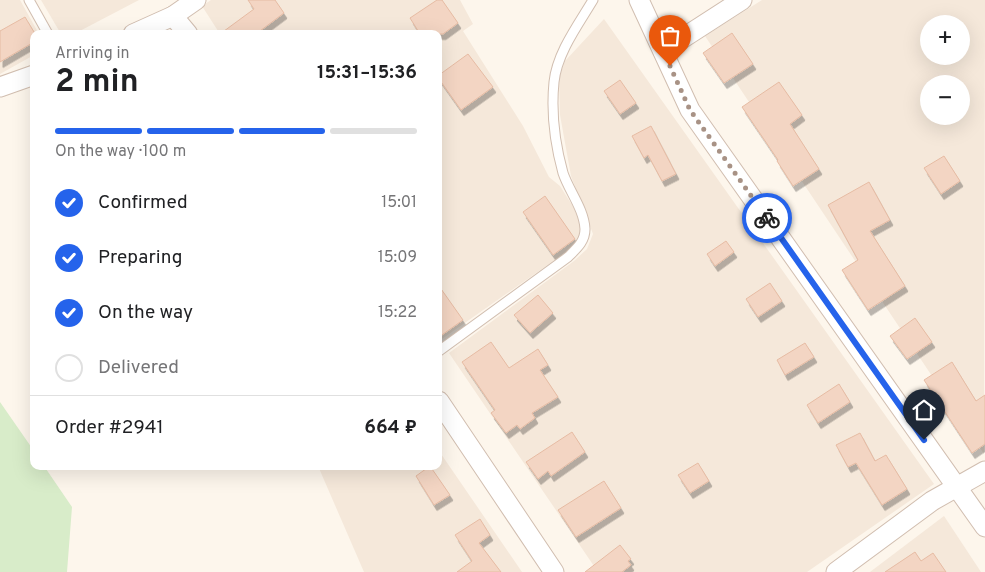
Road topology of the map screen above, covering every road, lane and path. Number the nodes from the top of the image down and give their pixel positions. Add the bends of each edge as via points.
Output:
1 (29, 0) edge
2 (196, 0) edge
3 (592, 0) edge
4 (639, 0) edge
5 (742, 0) edge
6 (173, 16) junction
7 (46, 30) edge
8 (142, 30) edge
9 (185, 30) edge
10 (663, 51) junction
11 (30, 76) edge
12 (0, 87) edge
13 (442, 349) edge
14 (442, 405) edge
15 (985, 472) edge
16 (957, 487) junction
17 (985, 527) edge
18 (554, 572) edge
19 (836, 572) edge

1 - 7 lane
2 - 6 street
3 - 13 lane via 564,49 554,80 554,127 563,173 583,219 582,244
4 - 10 street
5 - 10 street
6 - 8 street
6 - 9 street
10 - 16 street via 690,110
11 - 12 street
14 - 18 street
15 - 16 street
16 - 17 street
16 - 19 street via 932,501

